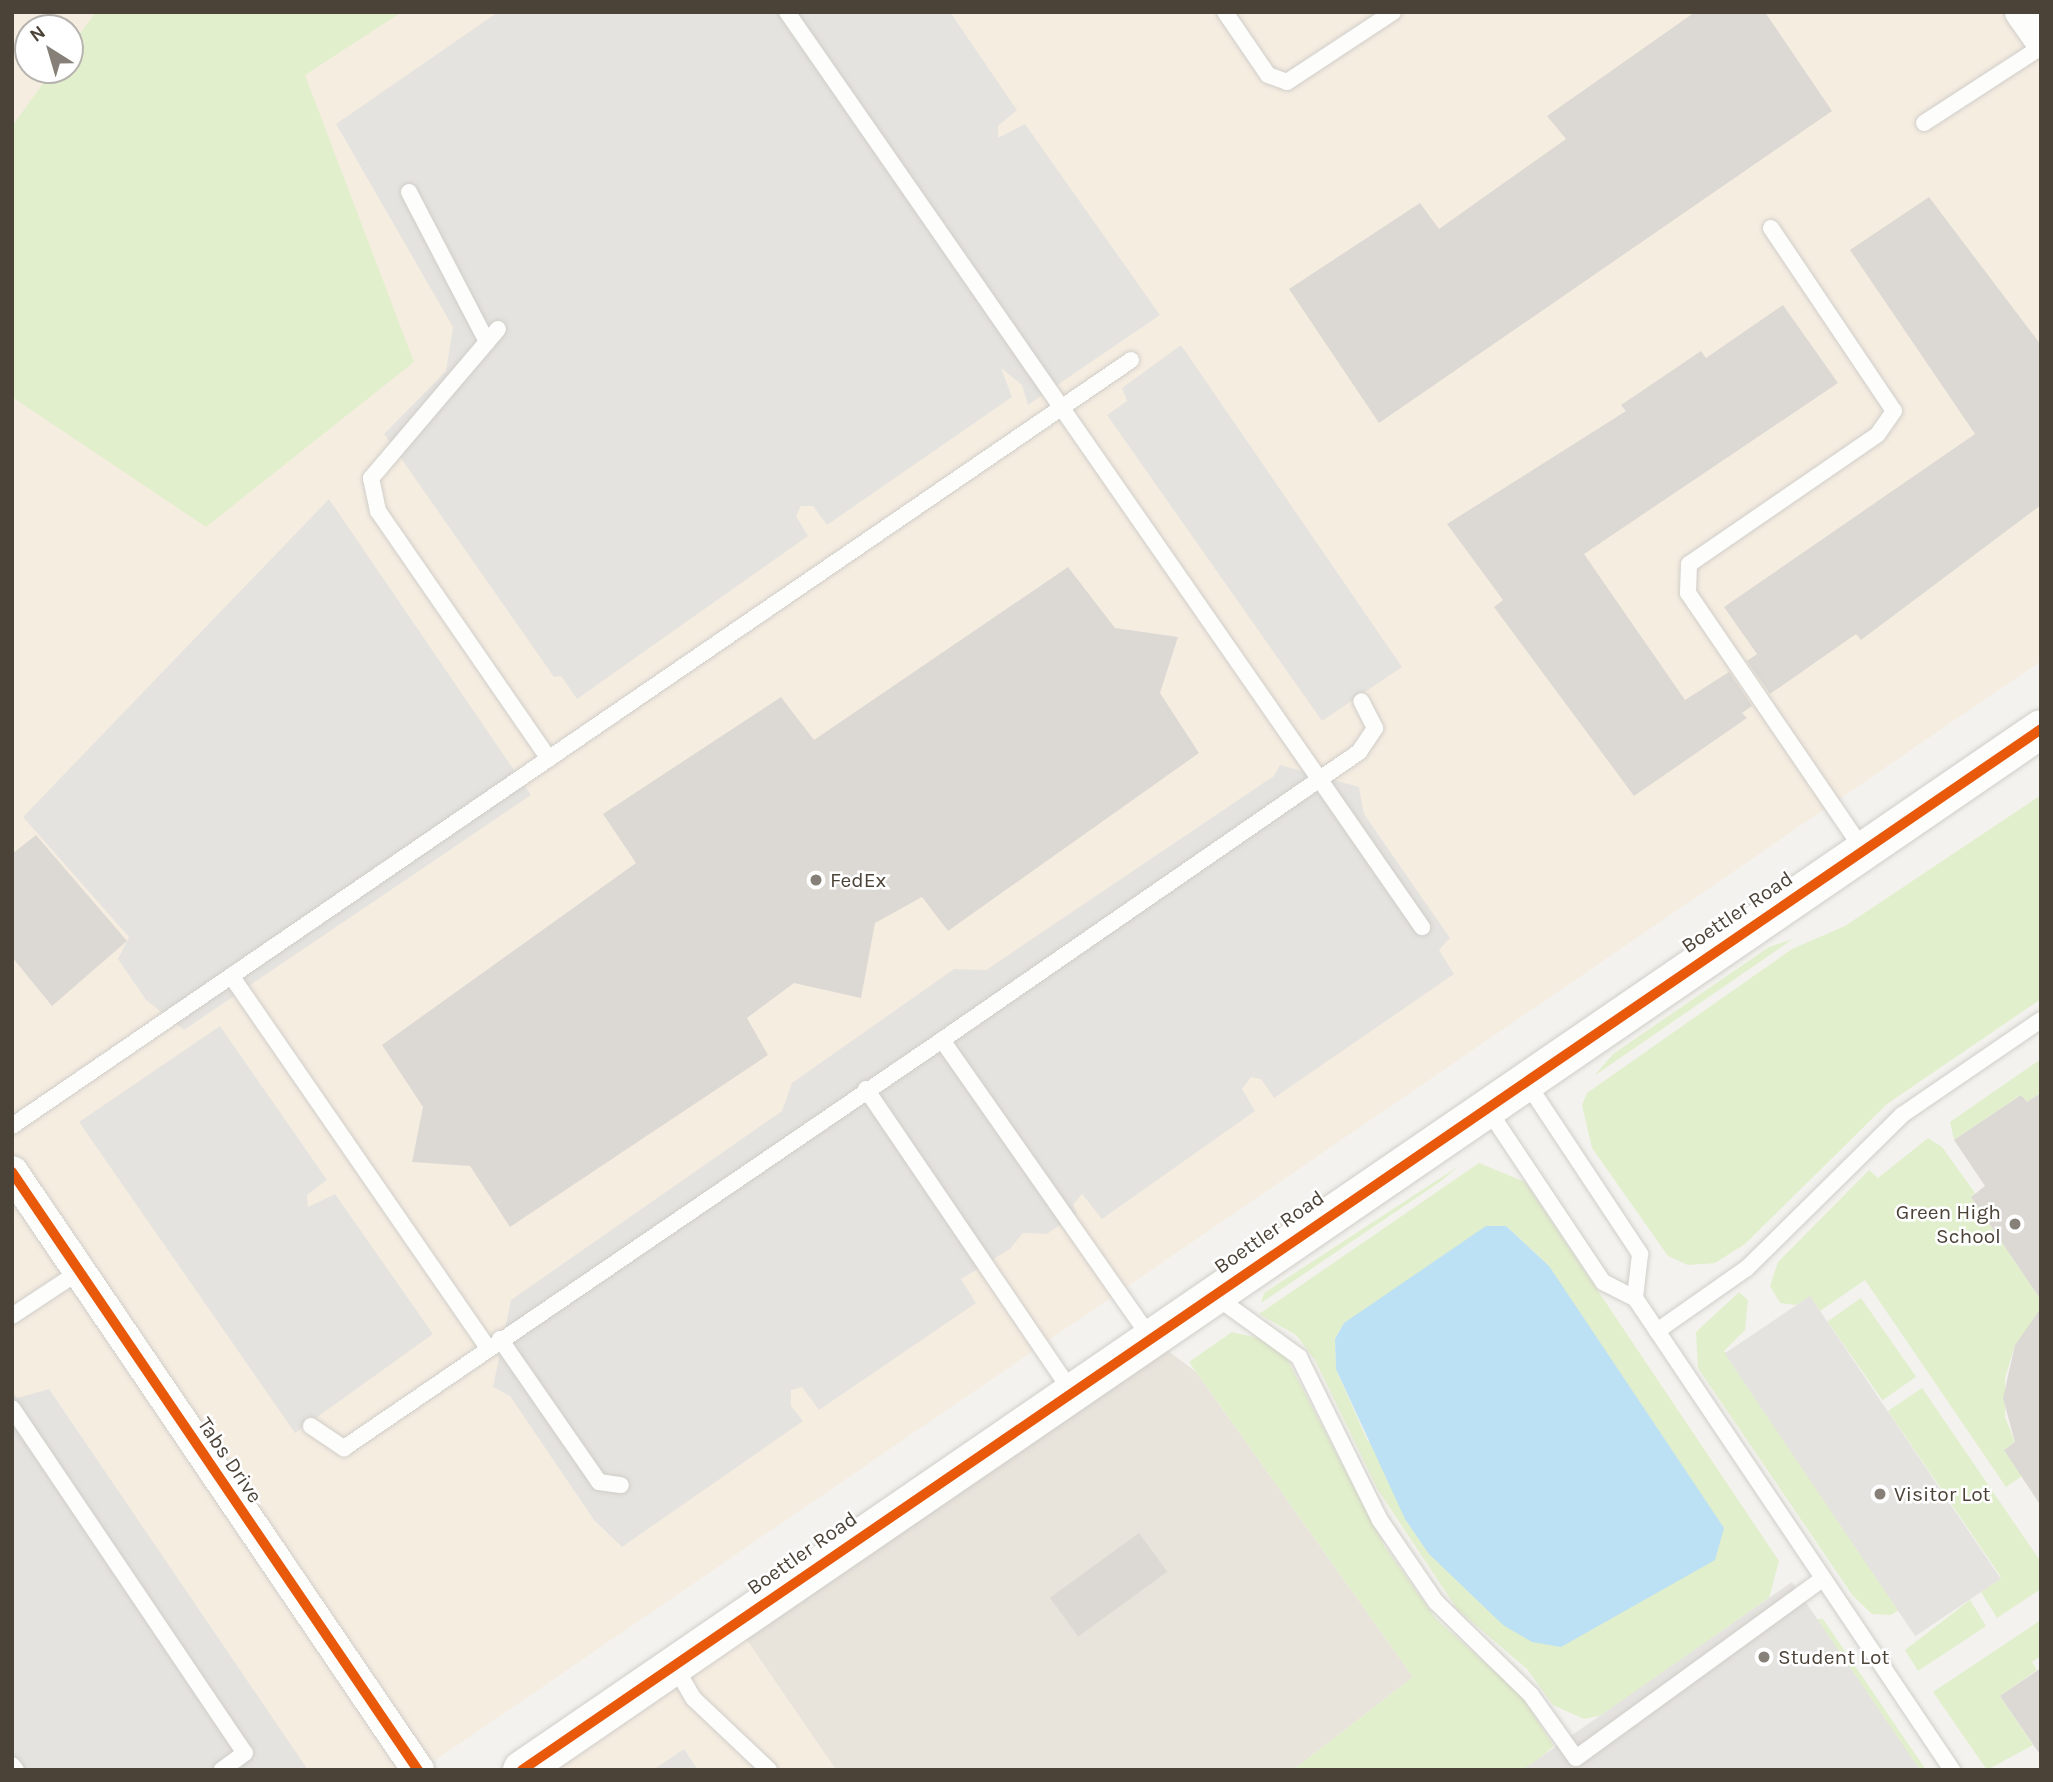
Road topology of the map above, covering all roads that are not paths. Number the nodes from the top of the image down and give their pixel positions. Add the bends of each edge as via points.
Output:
1 (787, 12) edge
2 (1225, 12) edge
3 (1393, 12) edge
4 (2021, 12) edge
5 (2041, 41) edge
6 (2041, 47) edge
7 (1924, 123) dead end
8 (409, 192) dead end
9 (1771, 228) dead end
10 (498, 329) dead end
11 (487, 342) junction
12 (1131, 360) dead end
13 (1063, 407) junction
14 (1361, 701) dead end
15 (2041, 729) edge
16 (549, 759) junction
17 (1323, 777) junction
18 (1863, 850) junction
19 (1422, 927) dead end
20 (232, 977) junction
21 (2041, 1020) edge
22 (942, 1040) junction
23 (1525, 1080) junction
24 (866, 1089) junction
25 (1486, 1106) junction
26 (12, 1126) edge
27 (12, 1172) edge
28 (80, 1271) junction
29 (1212, 1294) junction
30 (1635, 1298) junction
31 (12, 1316) edge
32 (1657, 1331) junction
33 (1150, 1337) junction
34 (494, 1344) junction
35 (1071, 1391) junction
36 (12, 1408) edge
37 (311, 1426) dead end
38 (621, 1485) dead end
39 (1822, 1579) junction
40 (674, 1665) junction
41 (12, 1765) edge
42 (16, 1770) edge
43 (222, 1770) edge
44 (418, 1770) edge
45 (522, 1770) edge
46 (769, 1770) edge
47 (1952, 1770) edge

1 - 13 lane
2 - 3 lane via 1268,75 1287,82
4 - 5 street
6 - 7 lane
8 - 11 lane
9 - 18 lane via 1894,411 1877,435 1689,564 1688,593
10 - 11 lane
11 - 16 lane via 372,478 377,512
12 - 13 lane
13 - 16 lane
13 - 17 lane
14 - 17 lane via 1375,728 1359,752
15 - 18 street, Boettler Road
16 - 20 lane
17 - 19 lane
17 - 22 lane
18 - 23 street, Boettler Road
20 - 26 lane
20 - 34 lane
21 - 32 lane via 1902,1115 1747,1268
22 - 24 lane
22 - 33 lane
23 - 25 street, Boettler Road
23 - 30 lane via 1640,1254
24 - 34 lane
24 - 35 lane
25 - 29 street, Boettler Road
25 - 30 lane via 1604,1282
27 - 28 street, Tabs Drive
28 - 31 lane
28 - 44 street, Tabs Drive
29 - 33 street, Boettler Road
29 - 39 lane via 1283,1339 1299,1357 1380,1520 1429,1592 1531,1695 1576,1758
30 - 32 lane
32 - 39 lane
33 - 35 street, Boettler Road
34 - 37 lane via 344,1448
34 - 38 lane via 599,1482
35 - 40 street, Boettler Road
36 - 43 lane via 245,1753
39 - 47 lane
40 - 45 street, Boettler Road
40 - 46 lane via 694,1699
41 - 42 lane

